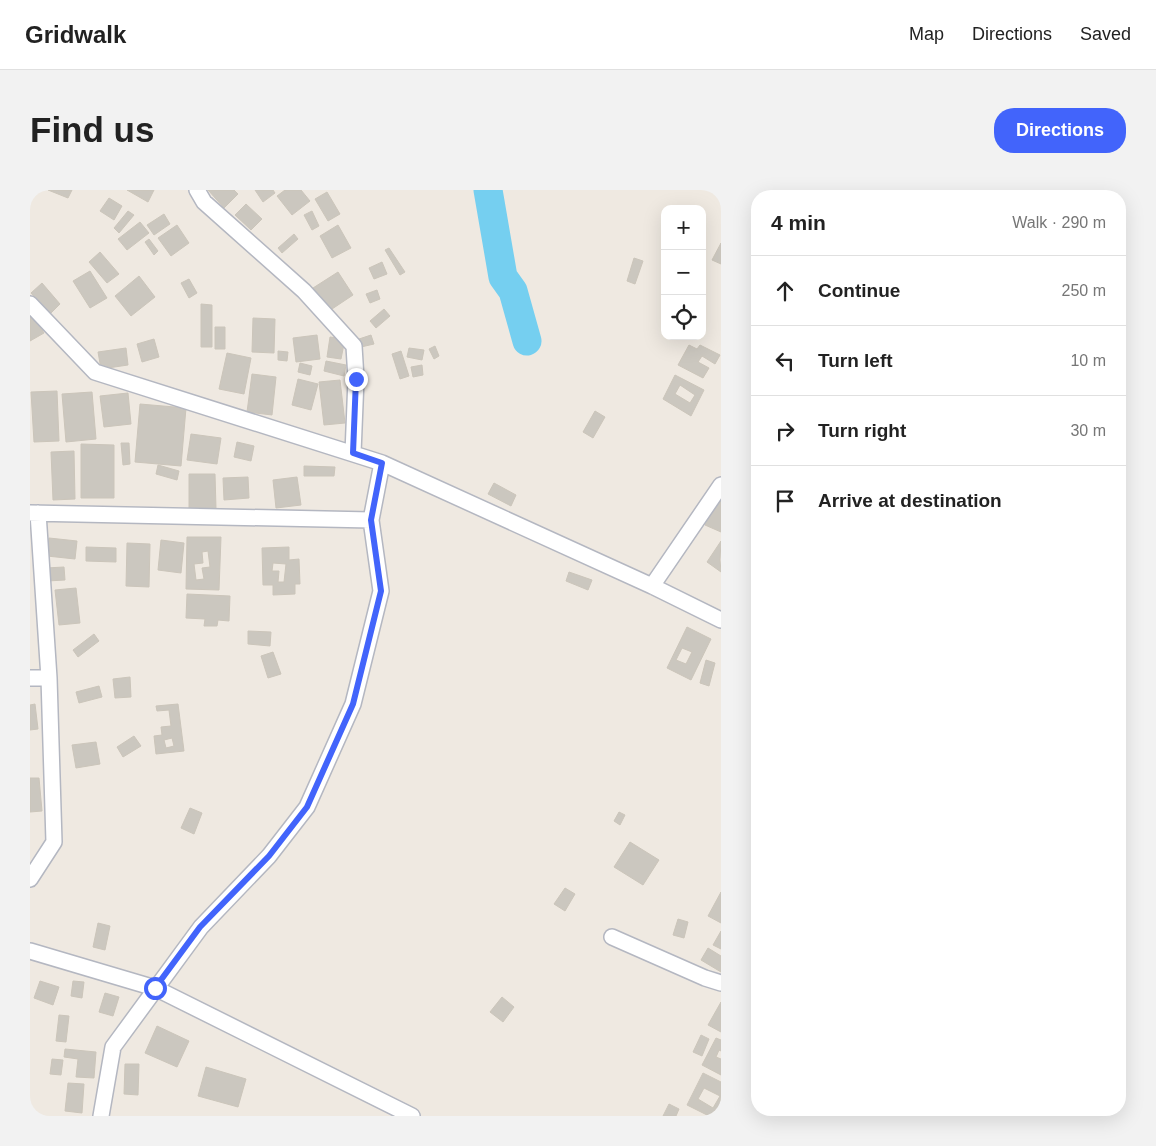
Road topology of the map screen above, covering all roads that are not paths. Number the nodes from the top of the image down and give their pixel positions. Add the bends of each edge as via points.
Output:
1 (197, 190) edge
2 (30, 304) edge
3 (353, 453) junction
4 (382, 463) junction
5 (721, 486) edge
6 (34, 513) edge
7 (371, 520) junction
8 (652, 586) junction
9 (721, 620) edge
10 (30, 678) edge
11 (48, 678) junction
12 (30, 879) edge
13 (612, 937) dead end
14 (30, 952) edge
15 (721, 983) edge
16 (155, 988) junction
17 (101, 1116) edge
18 (412, 1116) edge

1 - 3 street via 204,202 304,291 354,346
2 - 3 street via 95,372
3 - 4 street
4 - 7 street
4 - 8 street
5 - 8 street
6 - 7 street
6 - 11 street
7 - 16 street via 381,591 353,704 307,807 269,856 200,927
8 - 9 street
10 - 11 street
11 - 12 street via 54,842
13 - 15 street
14 - 16 street
16 - 17 street via 113,1047
16 - 18 street

